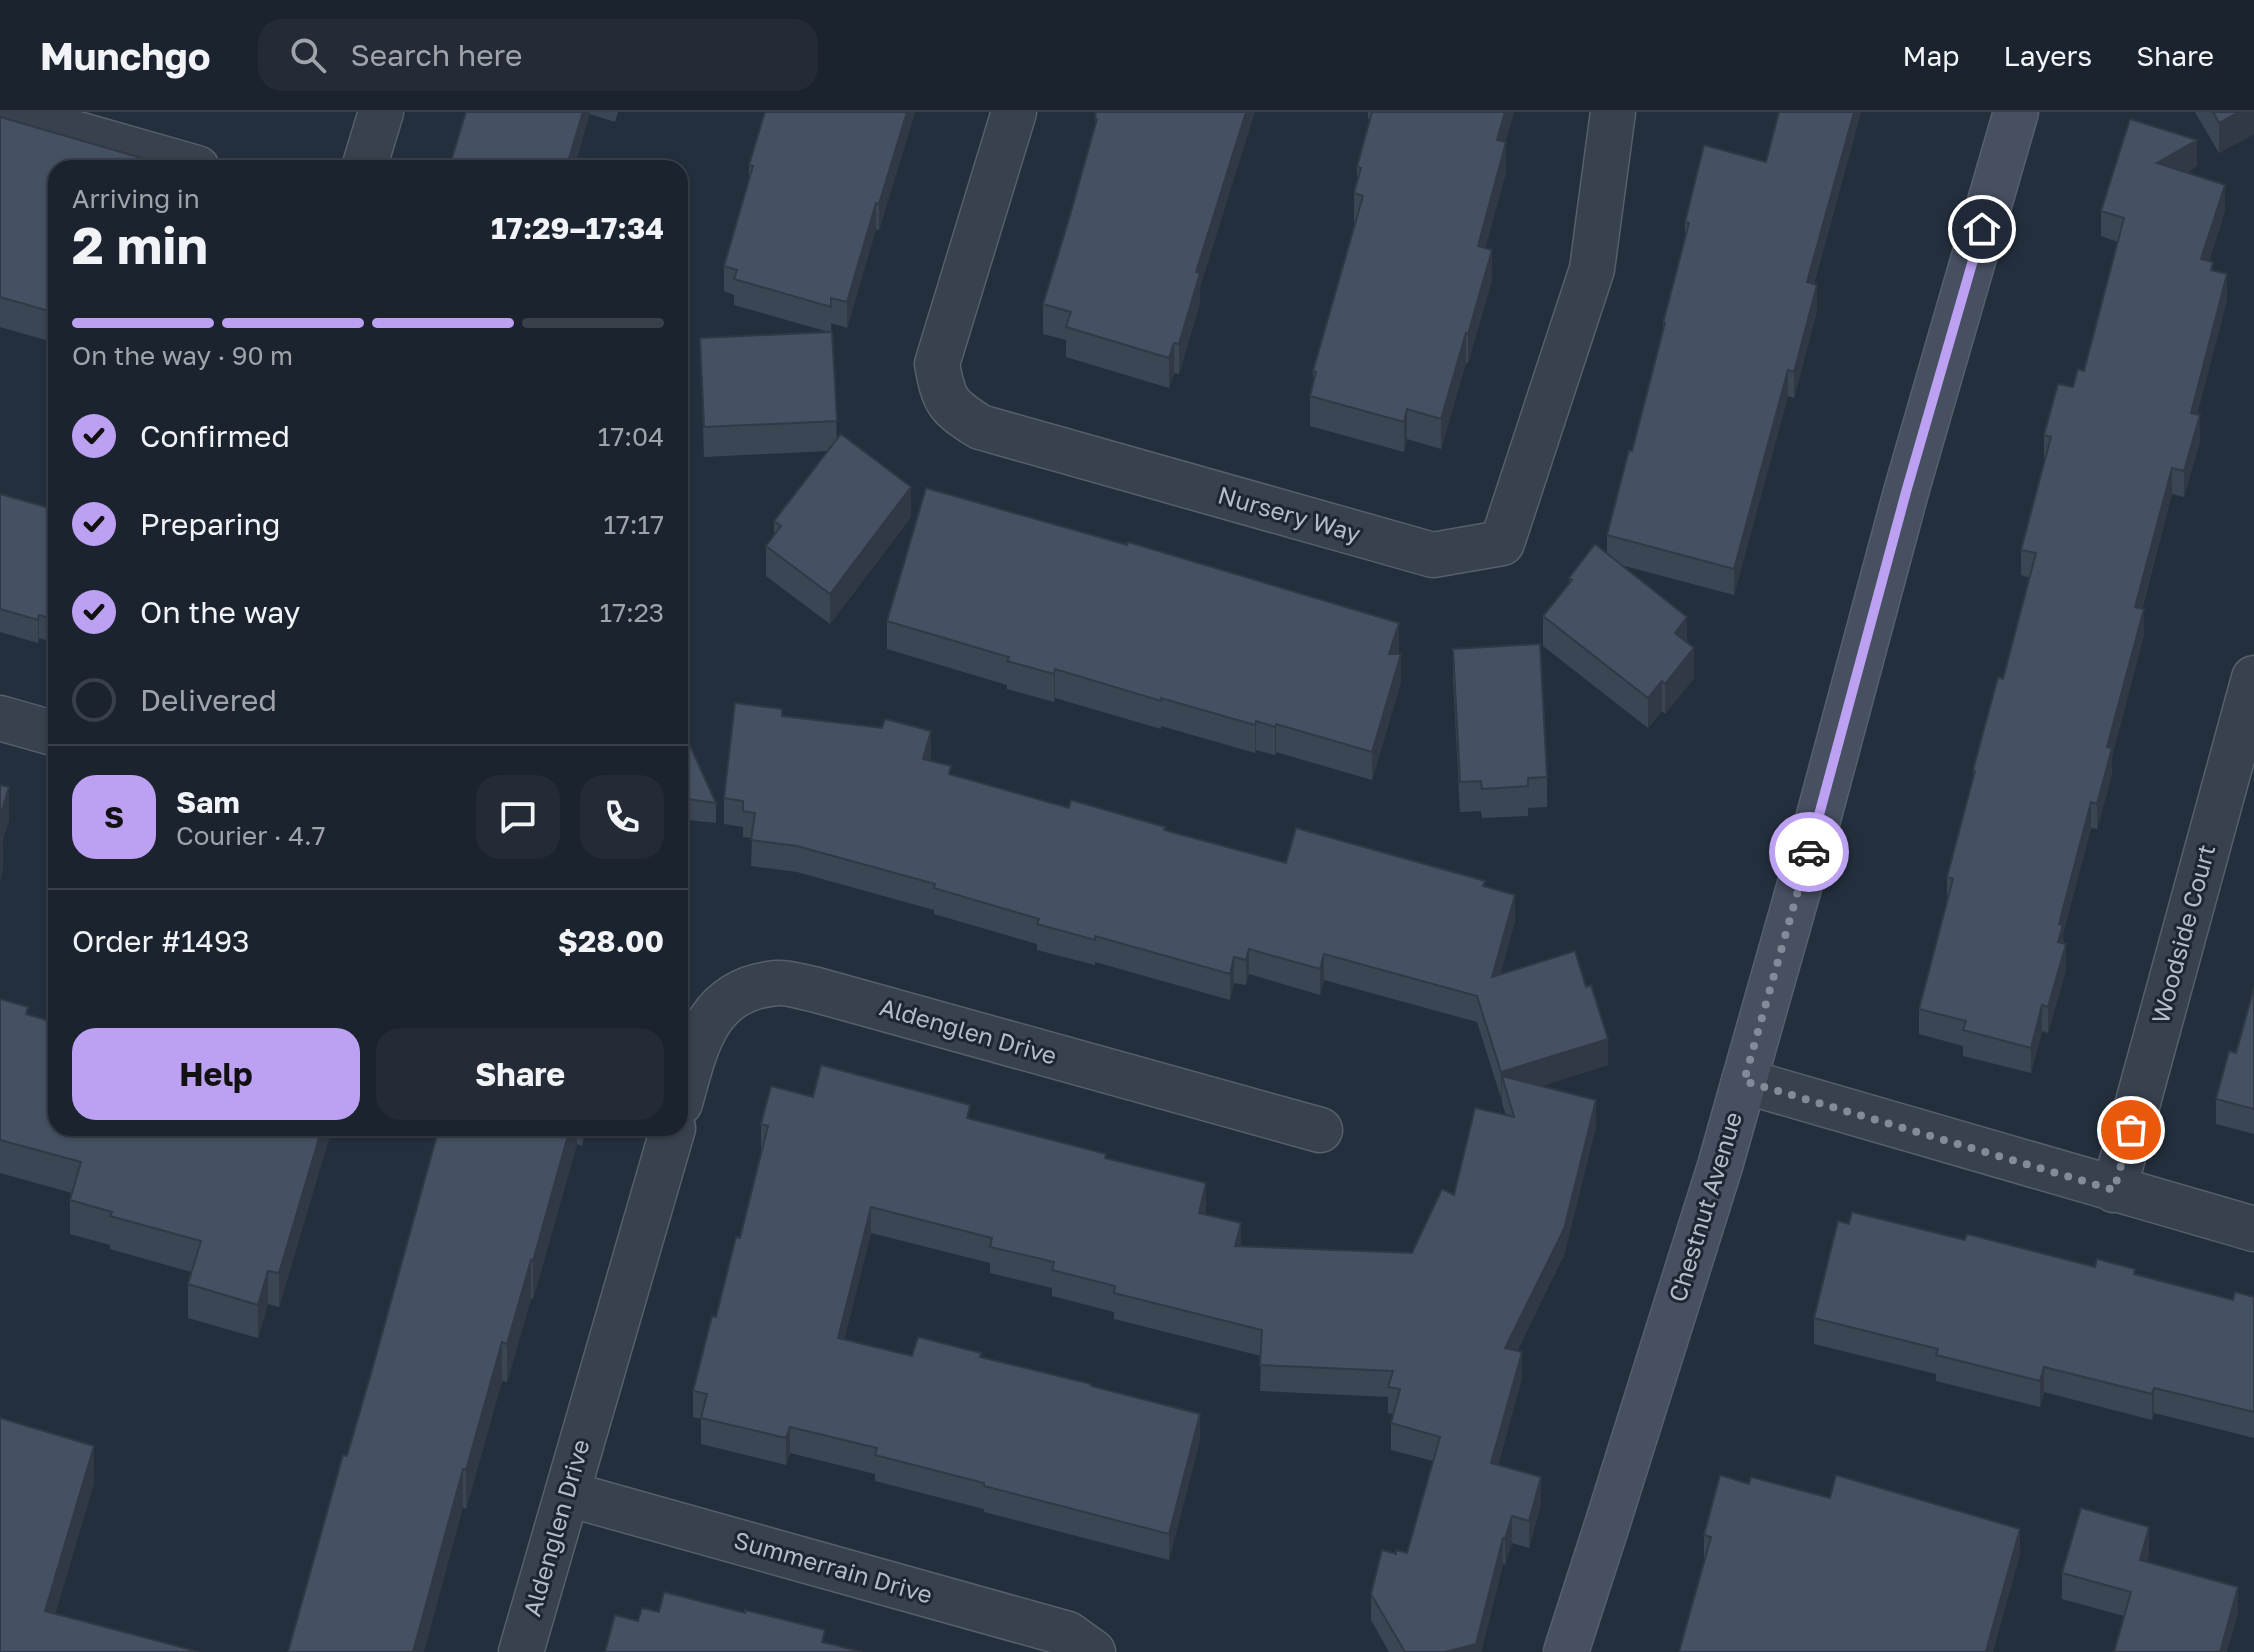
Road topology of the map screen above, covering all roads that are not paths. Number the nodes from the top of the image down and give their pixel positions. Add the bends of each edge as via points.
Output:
1 (0, 112) edge
2 (381, 112) edge
3 (1014, 112) edge
4 (1613, 112) edge
5 (2016, 112) edge
6 (169, 160) edge
7 (366, 160) edge
8 (2254, 678) edge
9 (0, 718) edge
10 (48, 732) edge
11 (688, 1075) edge
12 (1744, 1081) junction
13 (1320, 1130) dead end
14 (671, 1136) edge
15 (2114, 1190) junction
16 (2254, 1229) edge
17 (568, 1494) junction
18 (521, 1652) edge
19 (1093, 1652) edge
20 (1566, 1652) edge

1 - 6 street
2 - 7 street
3 - 4 street, Nursery Way via 937,364 943,395 960,414 980,427 1433,555 1502,543 1592,269
5 - 12 main road, Chestnut Avenue
8 - 15 street, Woodside Court
9 - 10 street
11 - 13 street, Aldenglen Drive via 698,1039 722,1004 748,989 779,983
12 - 15 street
12 - 20 main road, Chestnut Avenue
14 - 17 street, Aldenglen Drive
15 - 16 street
17 - 18 street, Aldenglen Drive
17 - 19 street, Summerrain Drive via 1068,1634

